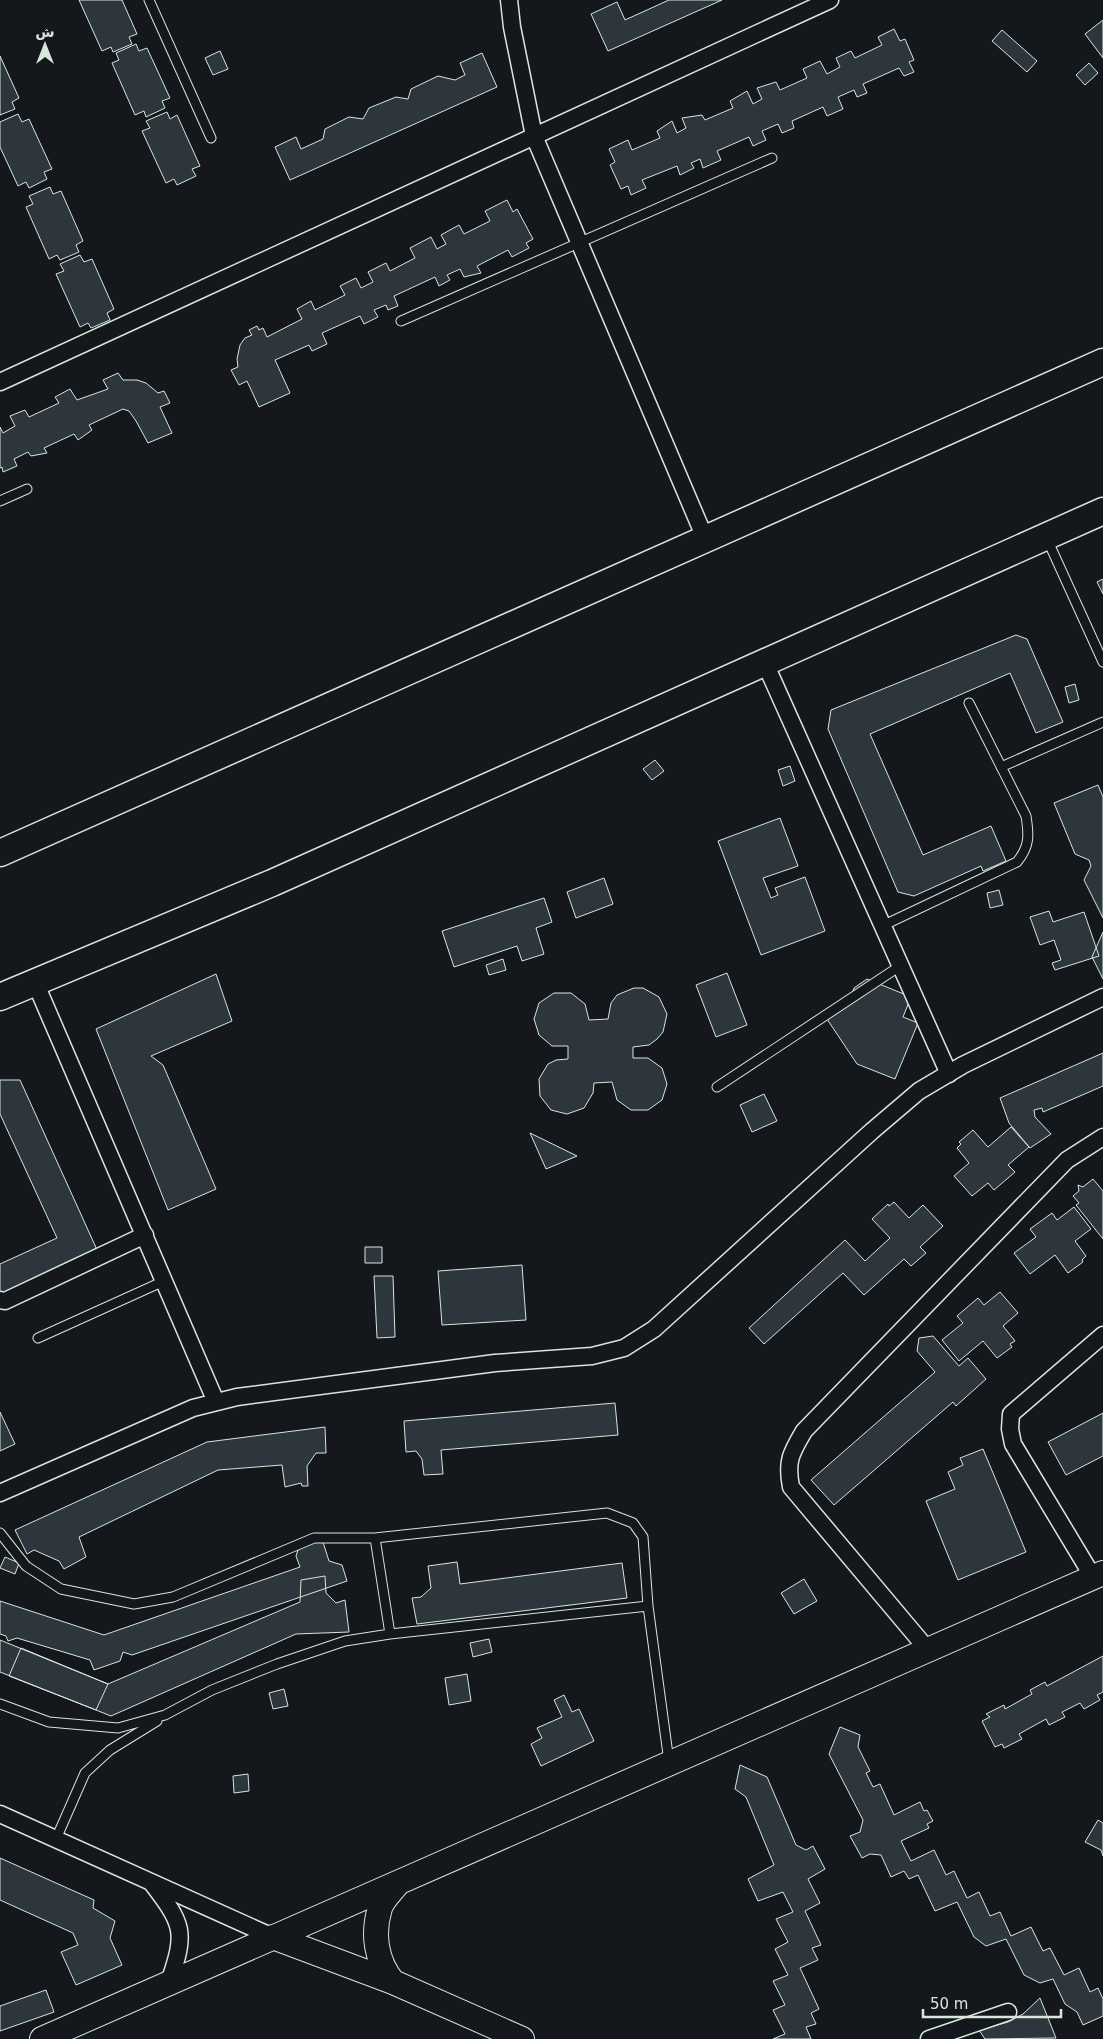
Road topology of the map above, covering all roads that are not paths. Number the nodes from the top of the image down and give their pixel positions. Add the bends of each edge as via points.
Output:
1 (148, 0) edge
2 (830, 0) edge
3 (512, 1) edge
4 (534, 136) junction
5 (211, 138) dead end
6 (772, 158) dead end
7 (579, 242) junction
8 (401, 321) dead end
9 (1103, 362) edge
10 (0, 382) edge
11 (27, 489) dead end
12 (0, 501) edge
13 (1103, 511) edge
14 (1046, 536) junction
15 (705, 538) junction
16 (1103, 662) edge
17 (765, 663) junction
18 (968, 703) dead end
19 (1103, 722) edge
20 (1001, 767) junction
21 (0, 853) edge
22 (882, 926) junction
23 (900, 966) junction
24 (34, 982) junction
25 (0, 997) edge
26 (1103, 997) edge
27 (948, 1074) junction
28 (717, 1087) dead end
29 (1103, 1137) edge
30 (145, 1235) junction
31 (164, 1281) junction
32 (0, 1300) edge
33 (1103, 1335) edge
34 (38, 1338) dead end
35 (216, 1402) junction
36 (0, 1493) edge
37 (0, 1533) edge
38 (375, 1538) junction
39 (1098, 1575) edge
40 (648, 1606) junction
41 (390, 1634) junction
42 (928, 1650) junction
43 (0, 1704) edge
44 (165, 1715) junction
45 (669, 1763) junction
46 (0, 1814) edge
47 (56, 1839) junction
48 (150, 1880) junction
49 (399, 1881) junction
50 (273, 1937) junction
51 (169, 1982) junction
52 (393, 1982) junction
53 (1008, 2012) dead end
54 (42, 2039) edge
55 (522, 2039) edge
56 (929, 2039) edge

1 - 5 lane
2 - 4 street
3 - 4 street via 512,27
4 - 7 street
4 - 10 street
6 - 7 lane
7 - 8 lane
7 - 15 street
9 - 15 main road
11 - 12 lane
13 - 14 main road
14 - 16 lane
14 - 17 main road
15 - 21 main road
17 - 22 street
17 - 24 main road via 272,883
18 - 20 lane
19 - 20 lane
20 - 22 lane via 1026,816 1030,837 1026,850 1017,862
22 - 23 street
23 - 27 street
23 - 28 lane
24 - 25 main road
24 - 30 street
26 - 27 street
27 - 35 street via 919,1091 654,1329 624,1348 592,1356 496,1363
29 - 42 street via 1067,1160 804,1431 791,1453 788,1470 791,1487
30 - 31 street
30 - 32 street via 5,1301
31 - 34 lane
31 - 35 street
33 - 39 street via 1011,1414 1010,1429 1013,1444
35 - 36 street via 193,1408
37 - 38 lane via 26,1566 61,1589 134,1604 173,1597 314,1538
38 - 40 lane via 607,1513 633,1523 643,1537
38 - 41 lane
39 - 42 street
40 - 41 lane
40 - 45 lane
41 - 44 lane via 345,1642 277,1664 212,1690
42 - 45 street
43 - 44 lane via 49,1722 118,1728
44 - 47 lane via 110,1750 85,1773
45 - 49 street
46 - 47 street
47 - 48 street
48 - 50 street
48 - 51 street via 179,1926 180,1950
49 - 50 street
49 - 52 street via 380,1906 376,1932 377,1956
50 - 51 street
50 - 52 street
51 - 54 street
52 - 55 street
53 - 56 street

